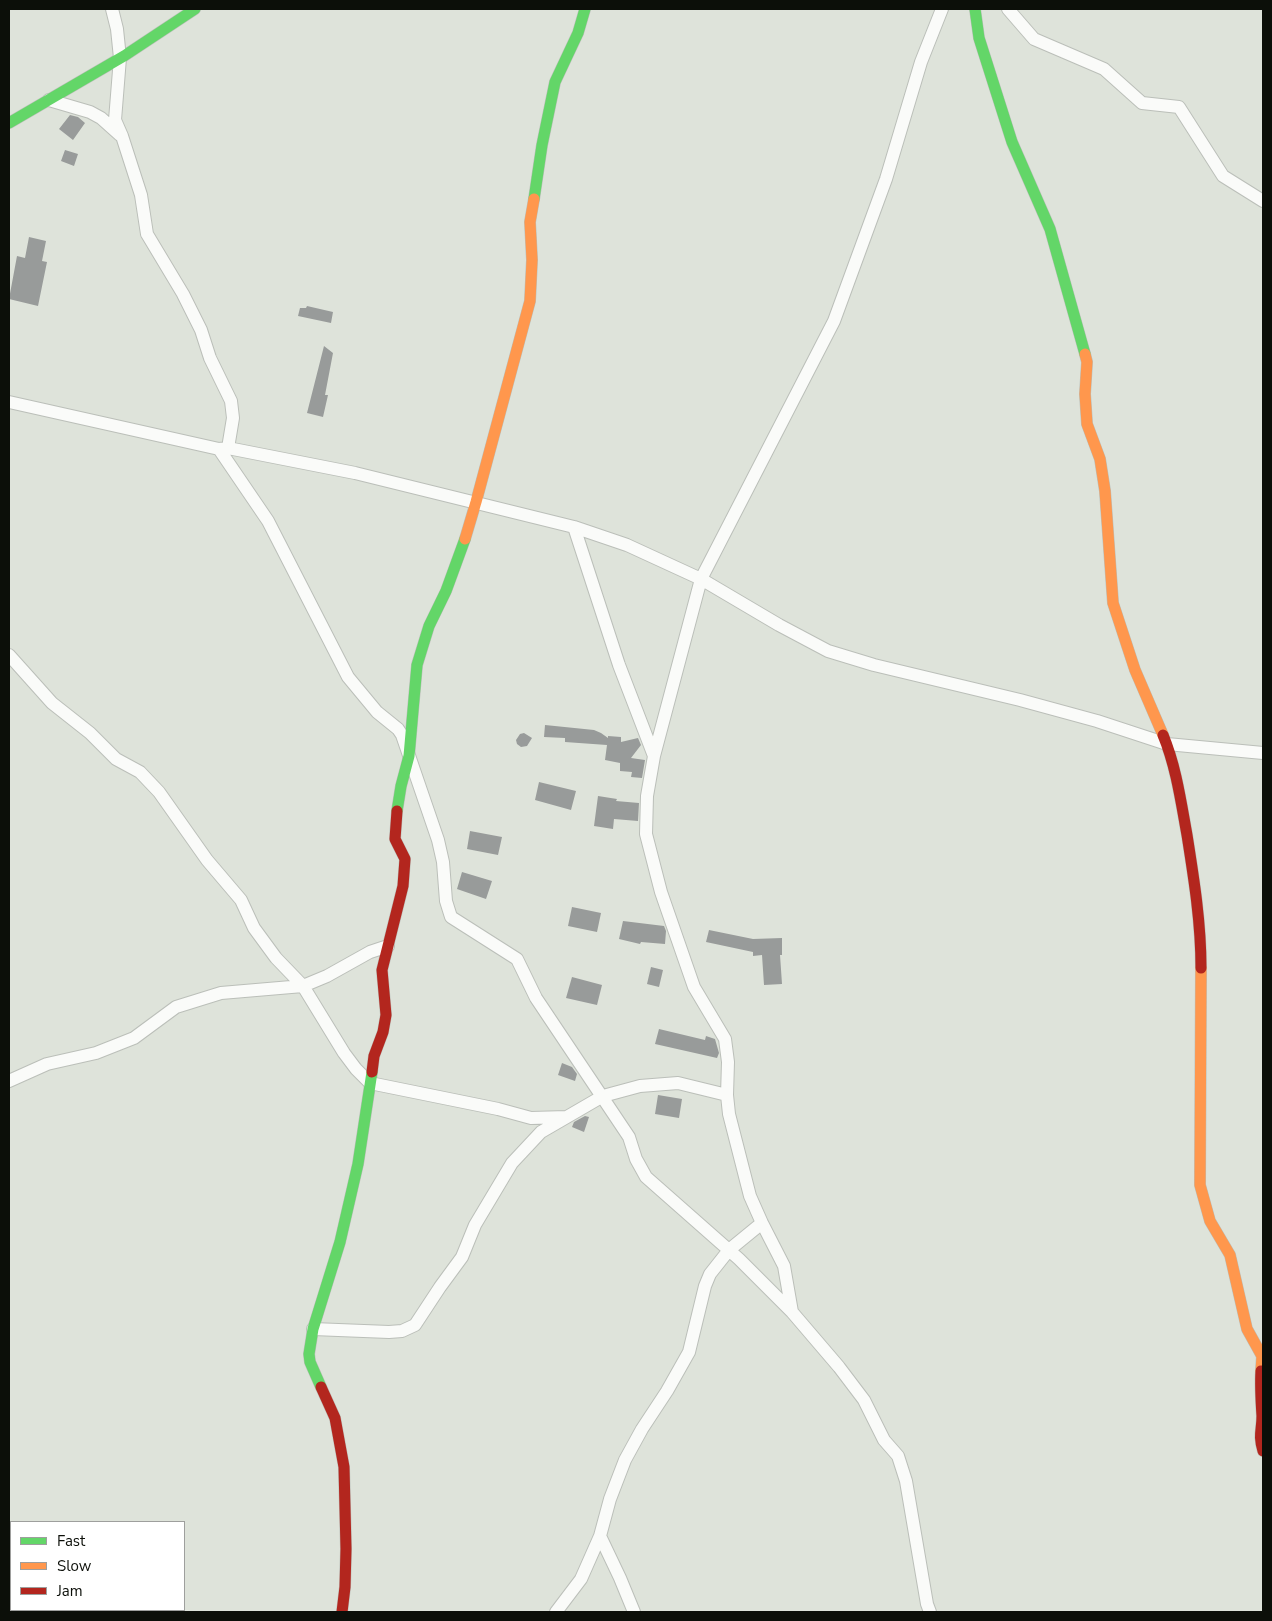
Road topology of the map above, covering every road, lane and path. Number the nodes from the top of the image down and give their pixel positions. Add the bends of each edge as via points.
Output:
1 (112, 9) edge
2 (195, 9) edge
3 (585, 9) edge
4 (942, 9) edge
5 (975, 9) edge
6 (1008, 9) edge
7 (120, 58) junction
8 (49, 100) junction
9 (10, 120) edge
10 (122, 136) junction
11 (1263, 201) edge
12 (9, 402) edge
13 (223, 448) junction
14 (476, 502) junction
15 (574, 527) junction
16 (701, 579) junction
17 (9, 656) edge
18 (1167, 744) junction
19 (1263, 753) edge
20 (409, 756) junction
21 (654, 756) junction
22 (388, 946) junction
23 (303, 986) junction
24 (9, 1081) edge
25 (370, 1083) junction
26 (727, 1095) junction
27 (603, 1096) junction
28 (568, 1117) junction
29 (762, 1222) junction
30 (728, 1250) junction
31 (792, 1312) junction
32 (313, 1329) junction
33 (1263, 1451) edge
34 (600, 1536) junction
35 (342, 1612) edge
36 (556, 1612) edge
37 (634, 1612) edge
38 (930, 1612) edge

1 - 7 street
2 - 7 street
3 - 14 street via 578,33 555,82 530,222 530,302
4 - 16 street via 886,179 834,321
5 - 18 street via 979,38 1012,142 1050,229 1087,362 1087,424 1100,459 1104,483 1113,603 1135,670
6 - 11 street via 1034,40 1104,69 1142,103 1179,107 1223,176
7 - 8 street
7 - 10 street via 115,120
8 - 9 street
8 - 10 street via 90,112
10 - 13 street via 143,204 147,234 201,330 230,401 233,418
12 - 13 street
13 - 14 street via 355,473
13 - 20 street via 268,521 348,677 378,712 398,729
14 - 15 street
14 - 20 street via 417,665
15 - 16 street via 627,545
15 - 21 street via 619,665
16 - 18 street via 828,651 1097,720
16 - 21 street
17 - 23 street via 52,703 90,733 116,760 140,772 159,792 207,860 241,900 254,928 276,958
18 - 19 street
18 - 33 street via 1180,794 1197,898 1201,956 1200,1185 1210,1221 1230,1255 1247,1329 1262,1356 1259,1438
20 - 22 street via 395,827 395,839 405,859 403,886
20 - 27 street via 438,840 451,917 517,959 536,998
21 - 26 street via 647,796 646,834 660,892 694,987 725,1039
22 - 23 street
22 - 25 street via 382,970 386,1015
23 - 24 street via 220,994 176,1007 134,1038 96,1053 47,1064
23 - 25 street via 344,1053
25 - 28 street via 531,1118
25 - 32 street via 358,1164 340,1242
26 - 27 street via 678,1083 640,1086
26 - 29 street via 728,1114 750,1196
27 - 28 street
27 - 30 street via 629,1137 646,1177
28 - 32 street via 541,1132 512,1164 476,1225 462,1257 415,1325 389,1332
29 - 30 street
29 - 31 street via 784,1266
30 - 31 street
30 - 34 street via 705,1286 689,1352 625,1460
31 - 38 street via 864,1400 884,1440 898,1456 906,1481
32 - 35 street via 310,1362 335,1418 344,1467 346,1587
34 - 36 street via 581,1579
34 - 37 street

